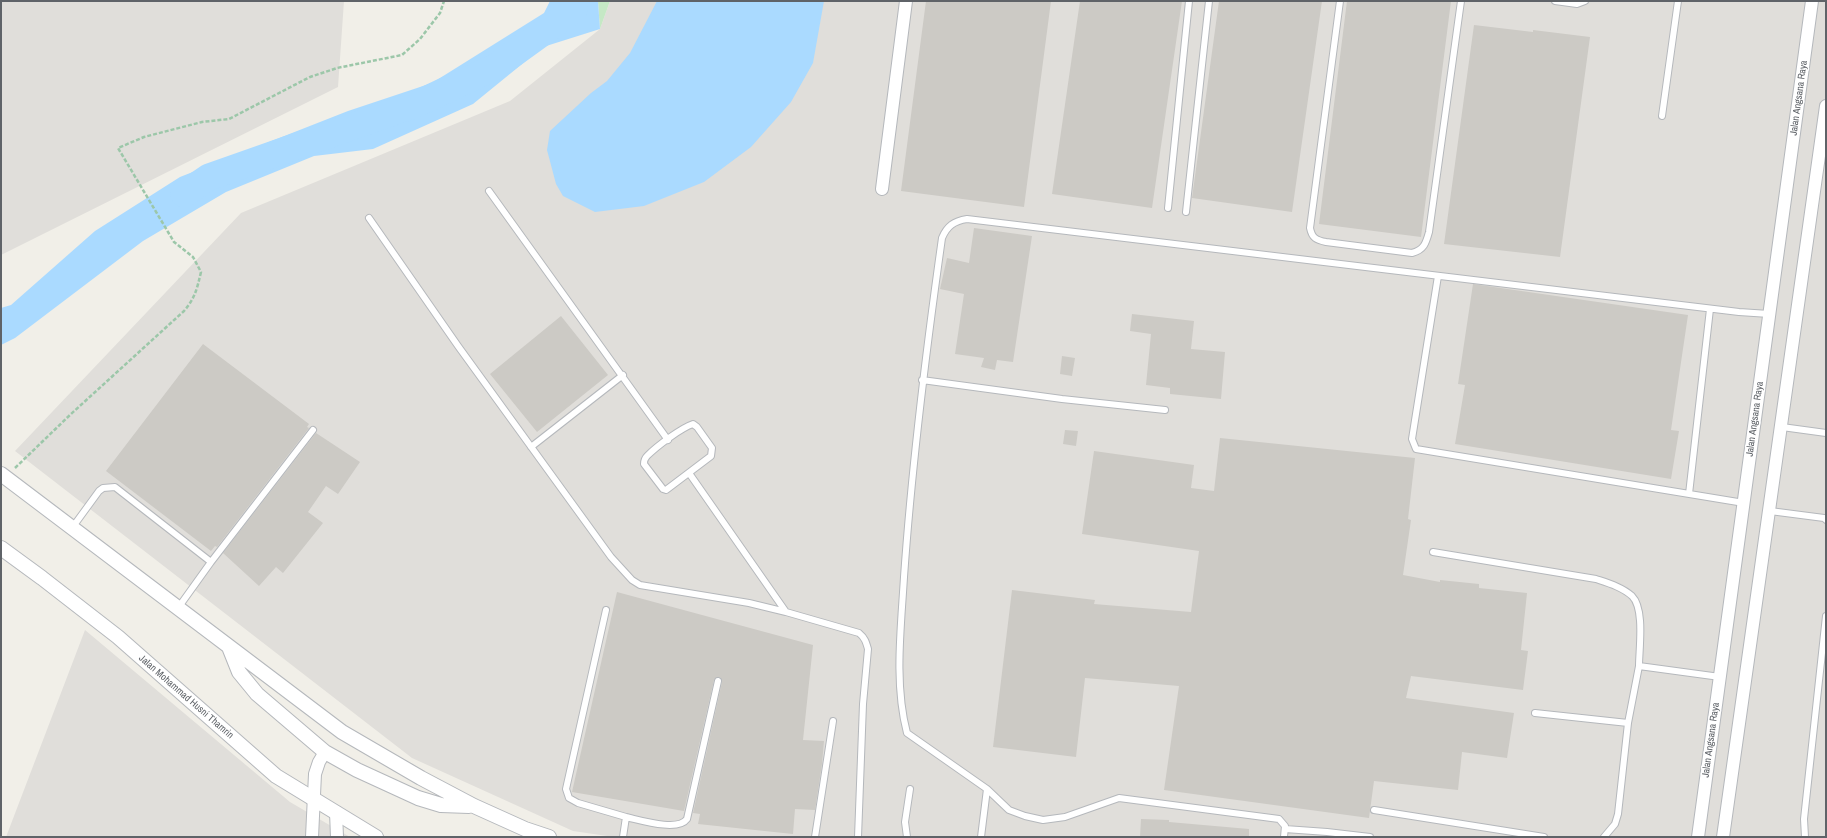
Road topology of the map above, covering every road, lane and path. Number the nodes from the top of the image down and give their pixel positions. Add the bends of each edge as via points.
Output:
1 (444, 1) edge
2 (906, 1) edge
3 (1190, 1) edge
4 (1209, 1) edge
5 (1340, 1) edge
6 (1461, 1) edge
7 (1555, 1) edge
8 (1585, 1) edge
9 (1678, 1) edge
10 (1812, 1) edge
11 (1826, 106) edge
12 (1662, 116) dead end
13 (882, 189) dead end
14 (489, 191) dead end
15 (1168, 208) dead end
16 (1186, 212) dead end
17 (369, 218) dead end
18 (1438, 276) junction
19 (1710, 309) junction
20 (1769, 314) junction
21 (623, 375) junction
22 (922, 380) junction
23 (1165, 410) dead end
24 (1782, 427) junction
25 (313, 430) dead end
26 (1826, 432) edge
27 (668, 440) junction
28 (531, 447) junction
29 (689, 473) junction
30 (3, 476) edge
31 (1689, 494) junction
32 (1744, 503) junction
33 (1770, 510) junction
34 (1826, 520) edge
35 (71, 528) junction
36 (1, 548) edge
37 (1433, 552) dead end
38 (211, 562) junction
39 (178, 608) junction
40 (606, 610) dead end
41 (786, 612) junction
42 (1826, 616) edge
43 (229, 647) junction
44 (1639, 666) junction
45 (1720, 676) junction
46 (718, 681) dead end
47 (1535, 713) dead end
48 (832, 721) dead end
49 (1628, 723) junction
50 (325, 752) junction
51 (910, 789) dead end
52 (987, 789) junction
53 (314, 800) junction
54 (474, 806) junction
55 (1374, 810) dead end
56 (336, 812) junction
57 (626, 817) junction
58 (1285, 829) junction
59 (1327, 834) edge
60 (312, 837) edge
61 (337, 837) edge
62 (376, 837) edge
63 (549, 837) edge
64 (623, 837) edge
65 (816, 837) edge
66 (858, 837) edge
67 (907, 837) edge
68 (981, 837) edge
69 (1284, 837) edge
70 (1368, 837) edge
71 (1544, 837) edge
72 (1604, 837) edge
73 (1698, 837) edge
74 (1724, 837) edge
75 (1805, 837) edge

1 - 30 path via 440,13 420,39 402,55 310,76 230,118 202,122 144,137 118,148 174,242 193,257 201,272 193,300
2 - 13 street
3 - 15 lane
4 - 16 lane
5 - 6 lane via 1310,228 1317,240 1412,253 1425,246 1429,232
7 - 8 lane via 1577,4
9 - 12 lane
10 - 20 street, Jalan Angsana Raya
11 - 24 street
14 - 21 lane
17 - 28 lane
18 - 19 lane
18 - 22 lane via 967,219 958,220 946,230 942,238
18 - 31 lane via 1412,439 1416,449
19 - 20 lane
19 - 31 lane
20 - 32 street, Jalan Angsana Raya
21 - 27 lane
21 - 28 lane
22 - 23 lane
22 - 52 lane via 908,512 900,635 904,721 907,733 914,740
24 - 26 lane
24 - 33 street
25 - 38 lane
27 - 29 lane via 693,424 712,448 711,456
27 - 29 lane via 646,456 644,464 666,490
28 - 41 lane via 611,558 632,580 640,585 749,603
29 - 41 lane
30 - 35 street
31 - 32 lane
32 - 45 street, Jalan Angsana Raya
33 - 34 lane
33 - 74 street
35 - 38 lane via 99,491 115,487
35 - 39 street
36 - 53 street, Jalan Mohammad Husni Thamrin via 118,637 276,776
37 - 44 lane via 1614,584 1633,597 1639,612
38 - 39 lane
39 - 43 street
40 - 57 lane via 566,789 569,798 578,803
41 - 66 lane via 849,629 865,638 868,649 863,704
42 - 75 lane via 1804,819
43 - 50 street via 239,672 257,694
43 - 54 street via 342,732
44 - 45 lane
44 - 49 lane
45 - 73 street, Jalan Angsana Raya
46 - 57 lane via 687,819 681,824 666,825
47 - 49 lane
48 - 65 lane
49 - 72 lane via 1618,814 1615,824
50 - 53 street via 316,767
50 - 54 street via 418,798 441,805
51 - 67 lane via 905,822
52 - 58 lane via 1009,810 1043,820 1065,817 1119,798 1279,819 1284,823
52 - 68 lane
53 - 56 street, Jalan Mohammad Husni Thamrin
53 - 60 street
54 - 63 street
55 - 71 lane
56 - 61 street
56 - 62 street, Jalan Mohammad Husni Thamrin
57 - 64 lane
58 - 59 lane
58 - 69 lane
59 - 70 lane

